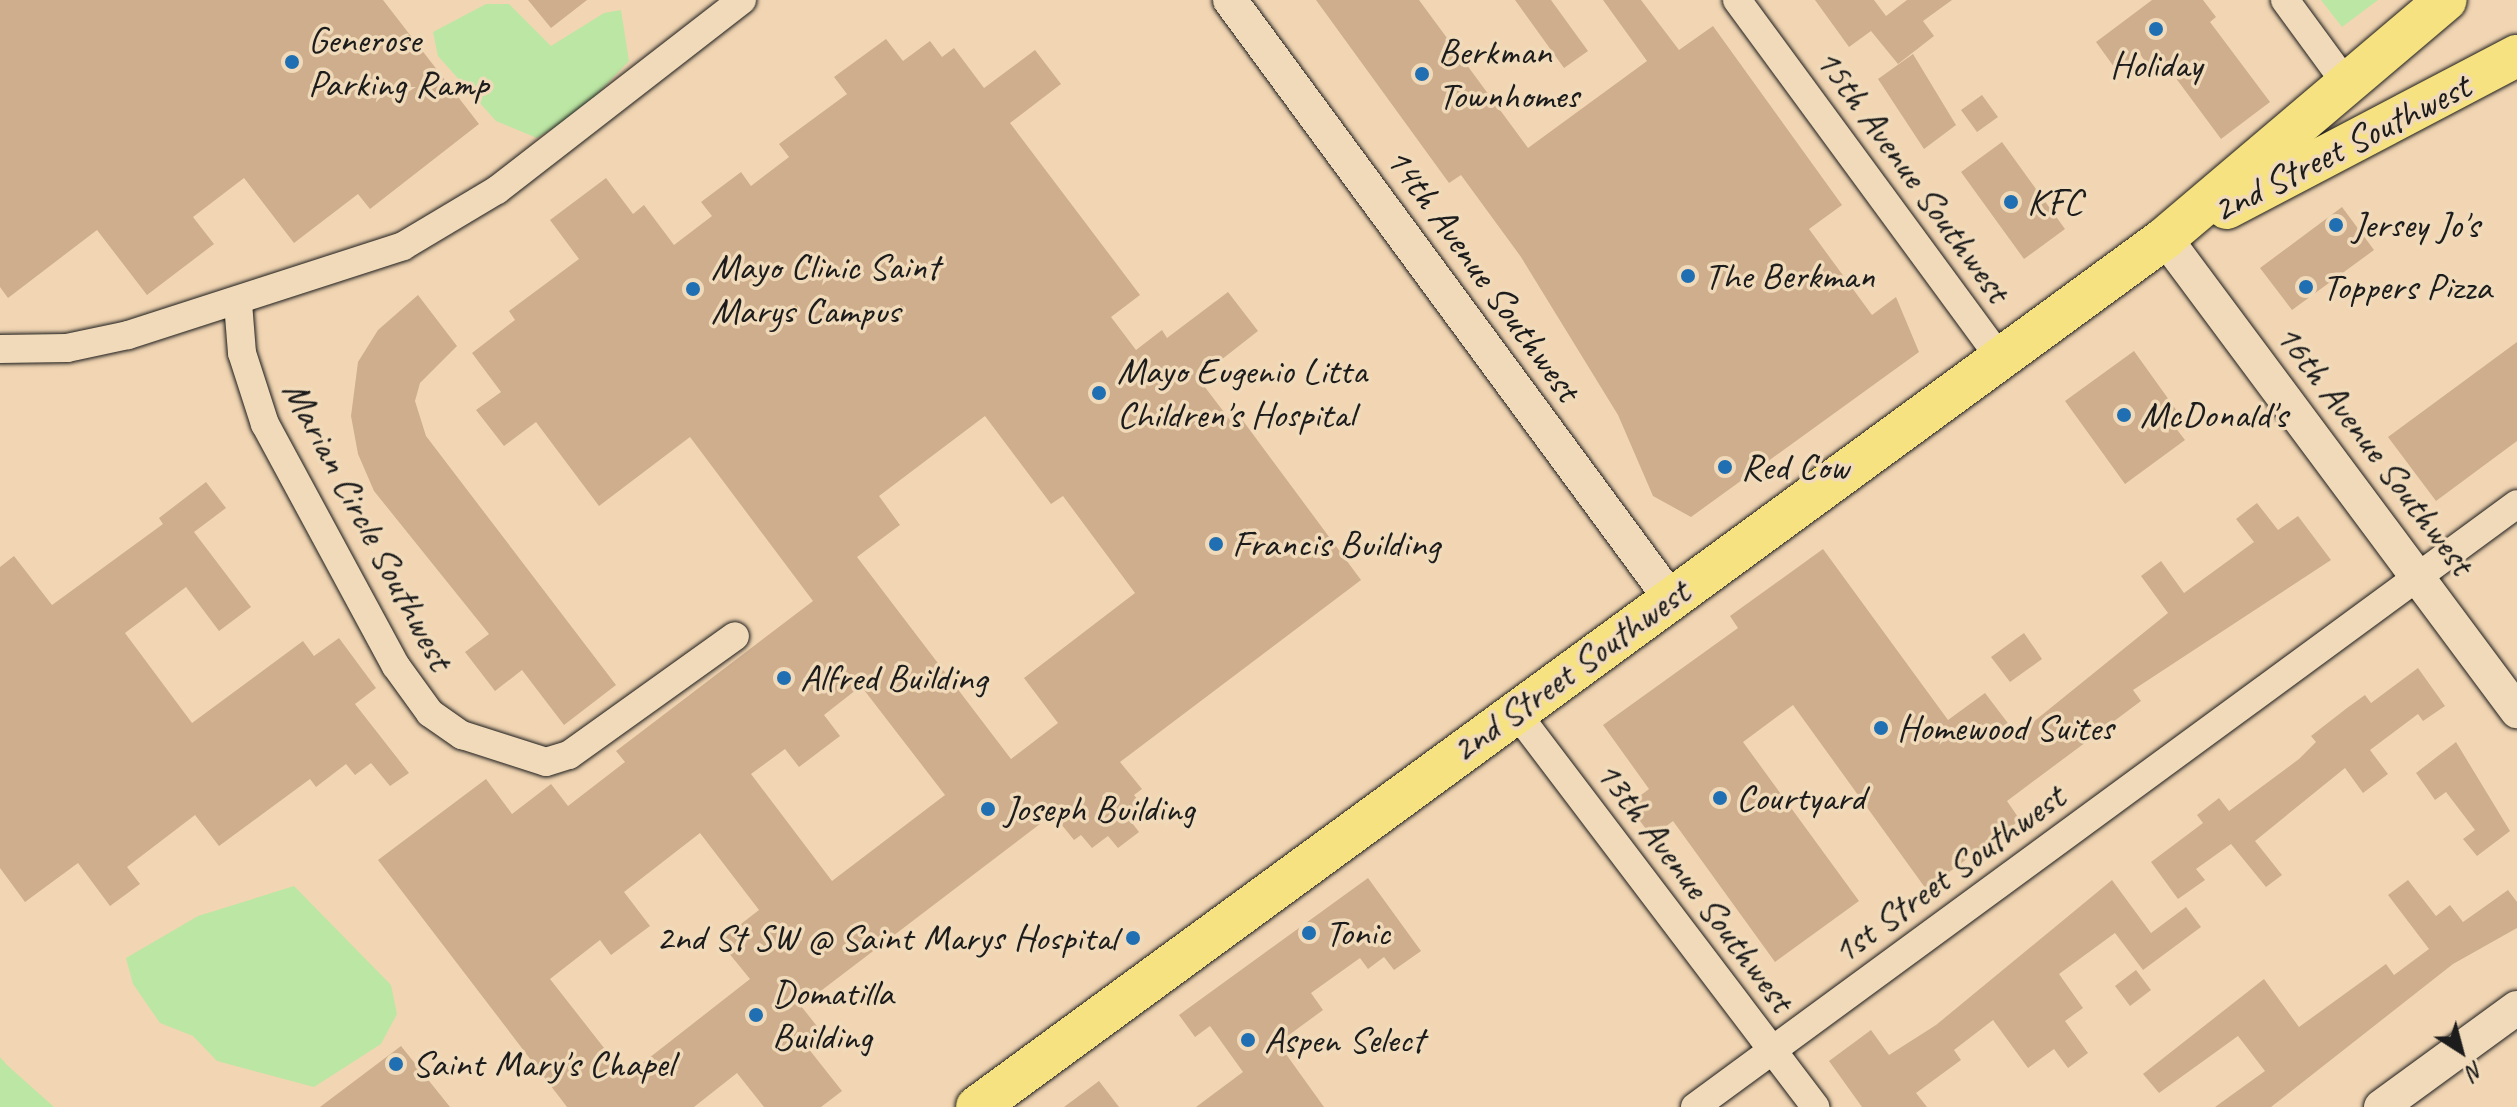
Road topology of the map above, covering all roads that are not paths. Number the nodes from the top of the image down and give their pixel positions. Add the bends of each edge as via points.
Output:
1 (742, 0) edge
2 (1230, 0) edge
3 (1737, 0) edge
4 (2285, 0) edge
5 (2446, 0) edge
6 (2517, 56) edge
7 (2348, 86) junction
8 (2165, 238) junction
9 (238, 303) junction
10 (0, 349) edge
11 (1999, 357) junction
12 (2517, 504) edge
13 (2418, 575) junction
14 (1670, 598) junction
15 (735, 636) dead end
16 (1515, 711) junction
17 (2517, 711) edge
18 (2517, 1008) edge
19 (1772, 1051) junction
20 (978, 1107) edge
21 (1695, 1107) edge
22 (1816, 1107) edge
23 (2381, 1107) edge

1 - 9 street via 462,214 358,265
2 - 14 street, 14th Avenue Southwest
3 - 11 street, 15th Avenue Southwest
4 - 7 street
5 - 7 main road, 2nd Street Southwest
6 - 8 main road, 2nd Street Southwest
7 - 8 main road, 2nd Street Southwest
8 - 11 main road, 2nd Street Southwest
8 - 13 street, 16th Avenue Southwest
9 - 10 street via 67,348
9 - 15 street, Marian Circle Southwest via 242,353 265,424 396,666 430,713 453,729 546,762 569,755
11 - 14 main road, 2nd Street Southwest
12 - 13 street, 1st Street Southwest
13 - 17 street, 16th Avenue Southwest
13 - 19 street, 1st Street Southwest
14 - 16 main road, 2nd Street Southwest
16 - 19 street, 13th Avenue Southwest
16 - 20 main road, 2nd Street Southwest
18 - 23 street
19 - 21 street, 1st Street Southwest
19 - 22 street, 13th Avenue Southwest

